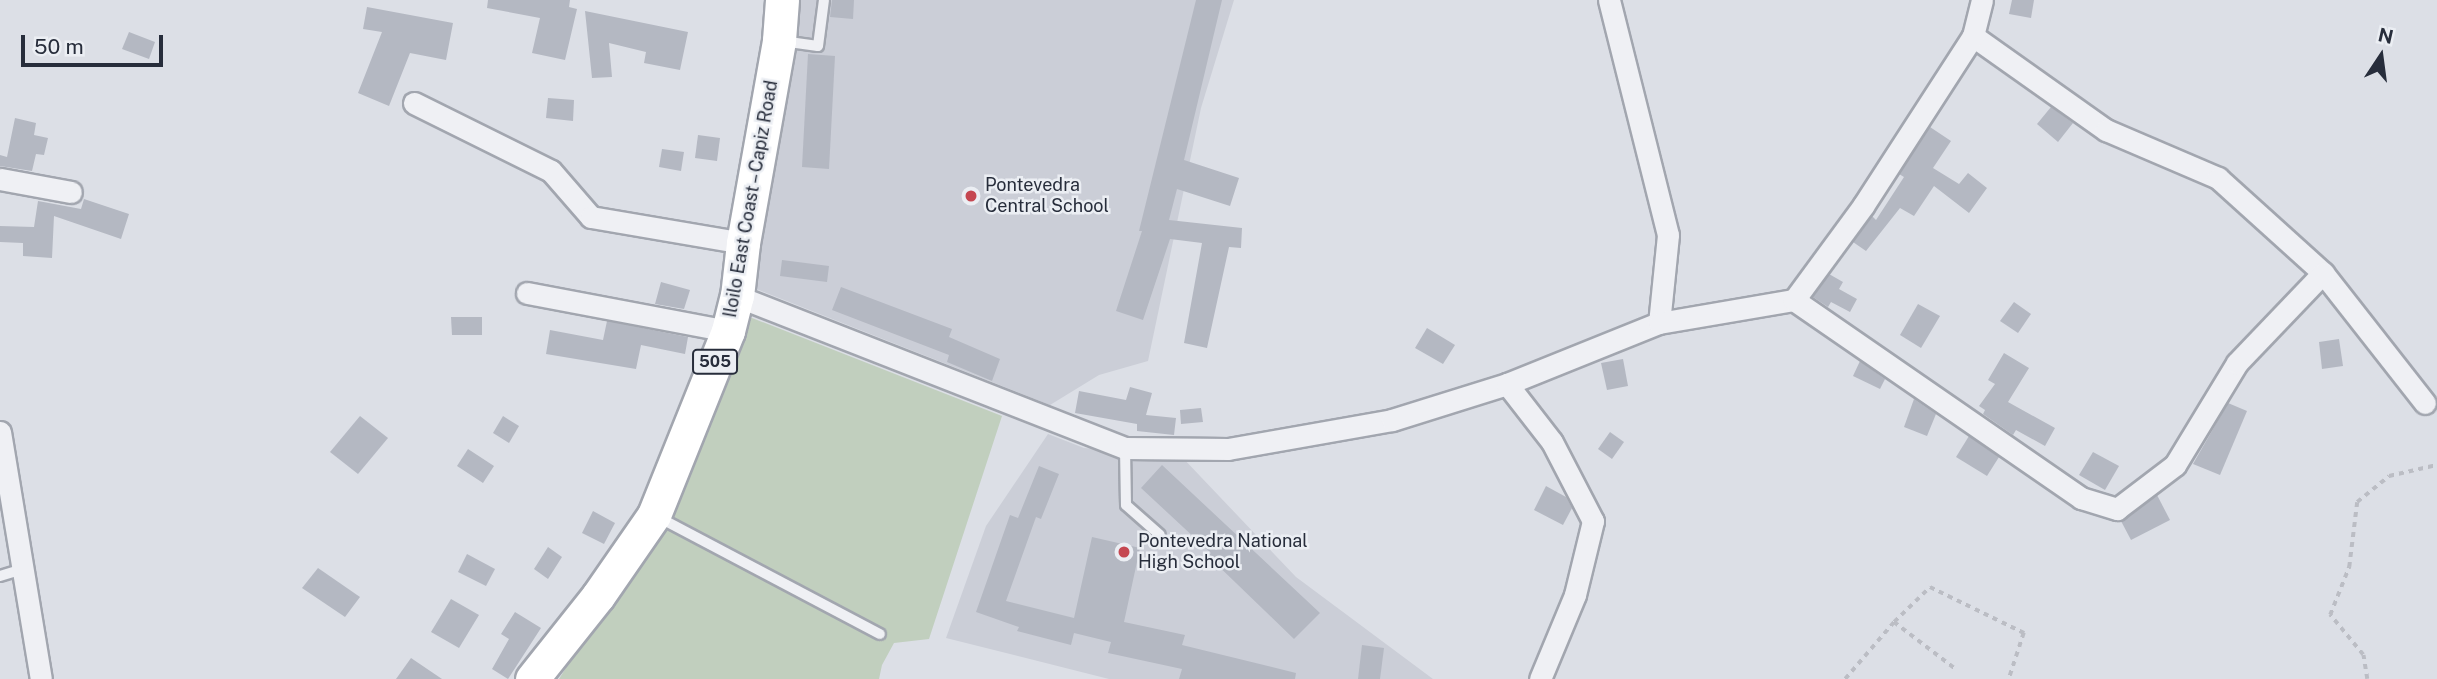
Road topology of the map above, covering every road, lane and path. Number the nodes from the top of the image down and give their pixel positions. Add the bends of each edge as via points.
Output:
1 (782, 0) edge
2 (824, 0) edge
3 (1609, 0) edge
4 (1982, 0) edge
5 (1973, 36) junction
6 (779, 40) junction
7 (414, 103) dead end
8 (0, 179) edge
9 (71, 192) dead end
10 (743, 243) junction
11 (2323, 273) junction
12 (527, 293) dead end
13 (737, 296) junction
14 (1794, 300) junction
15 (1659, 323) junction
16 (727, 331) junction
17 (1507, 384) junction
18 (2424, 404) dead end
19 (0, 432) edge
20 (1125, 448) junction
21 (2437, 464) edge
22 (7, 514) edge
23 (654, 515) junction
24 (1160, 535) dead end
25 (23, 569) junction
26 (0, 576) edge
27 (1894, 622) junction
28 (880, 634) dead end
29 (1957, 670) dead end
30 (41, 679) edge
31 (532, 679) edge
32 (1540, 679) edge
33 (1845, 679) edge
34 (2009, 679) edge
35 (2367, 679) edge

1 - 6 main road, Iloilo East Coast – Capiz Road / 505
2 - 6 lane via 818,46
3 - 15 street via 1668,235
4 - 5 street
5 - 11 street via 2106,130 2218,178
5 - 14 street via 1863,206
6 - 10 main road, Iloilo East Coast – Capiz Road / 505
7 - 10 street via 551,171 591,217
8 - 9 street
10 - 13 main road, Iloilo East Coast – Capiz Road / 505
11 - 14 street via 2237,363 2175,465 2117,509 2081,498
11 - 18 street
12 - 16 street
13 - 16 main road, Iloilo East Coast – Capiz Road / 505
13 - 20 street
14 - 15 street
15 - 17 street
16 - 23 main road, Iloilo East Coast – Capiz Road / 505
17 - 20 street via 1392,419 1228,449
17 - 32 street via 1552,442 1593,521 1575,595
19 - 22 street
20 - 24 lane via 1126,505
21 - 35 path via 2389,475 2357,502 2348,566 2330,615 2363,655
22 - 25 street
23 - 28 lane
23 - 31 main road, Iloilo East Coast – Capiz Road / 505
25 - 26 lane
25 - 30 street
27 - 29 path
27 - 33 path
27 - 34 path via 1930,587 2024,633

